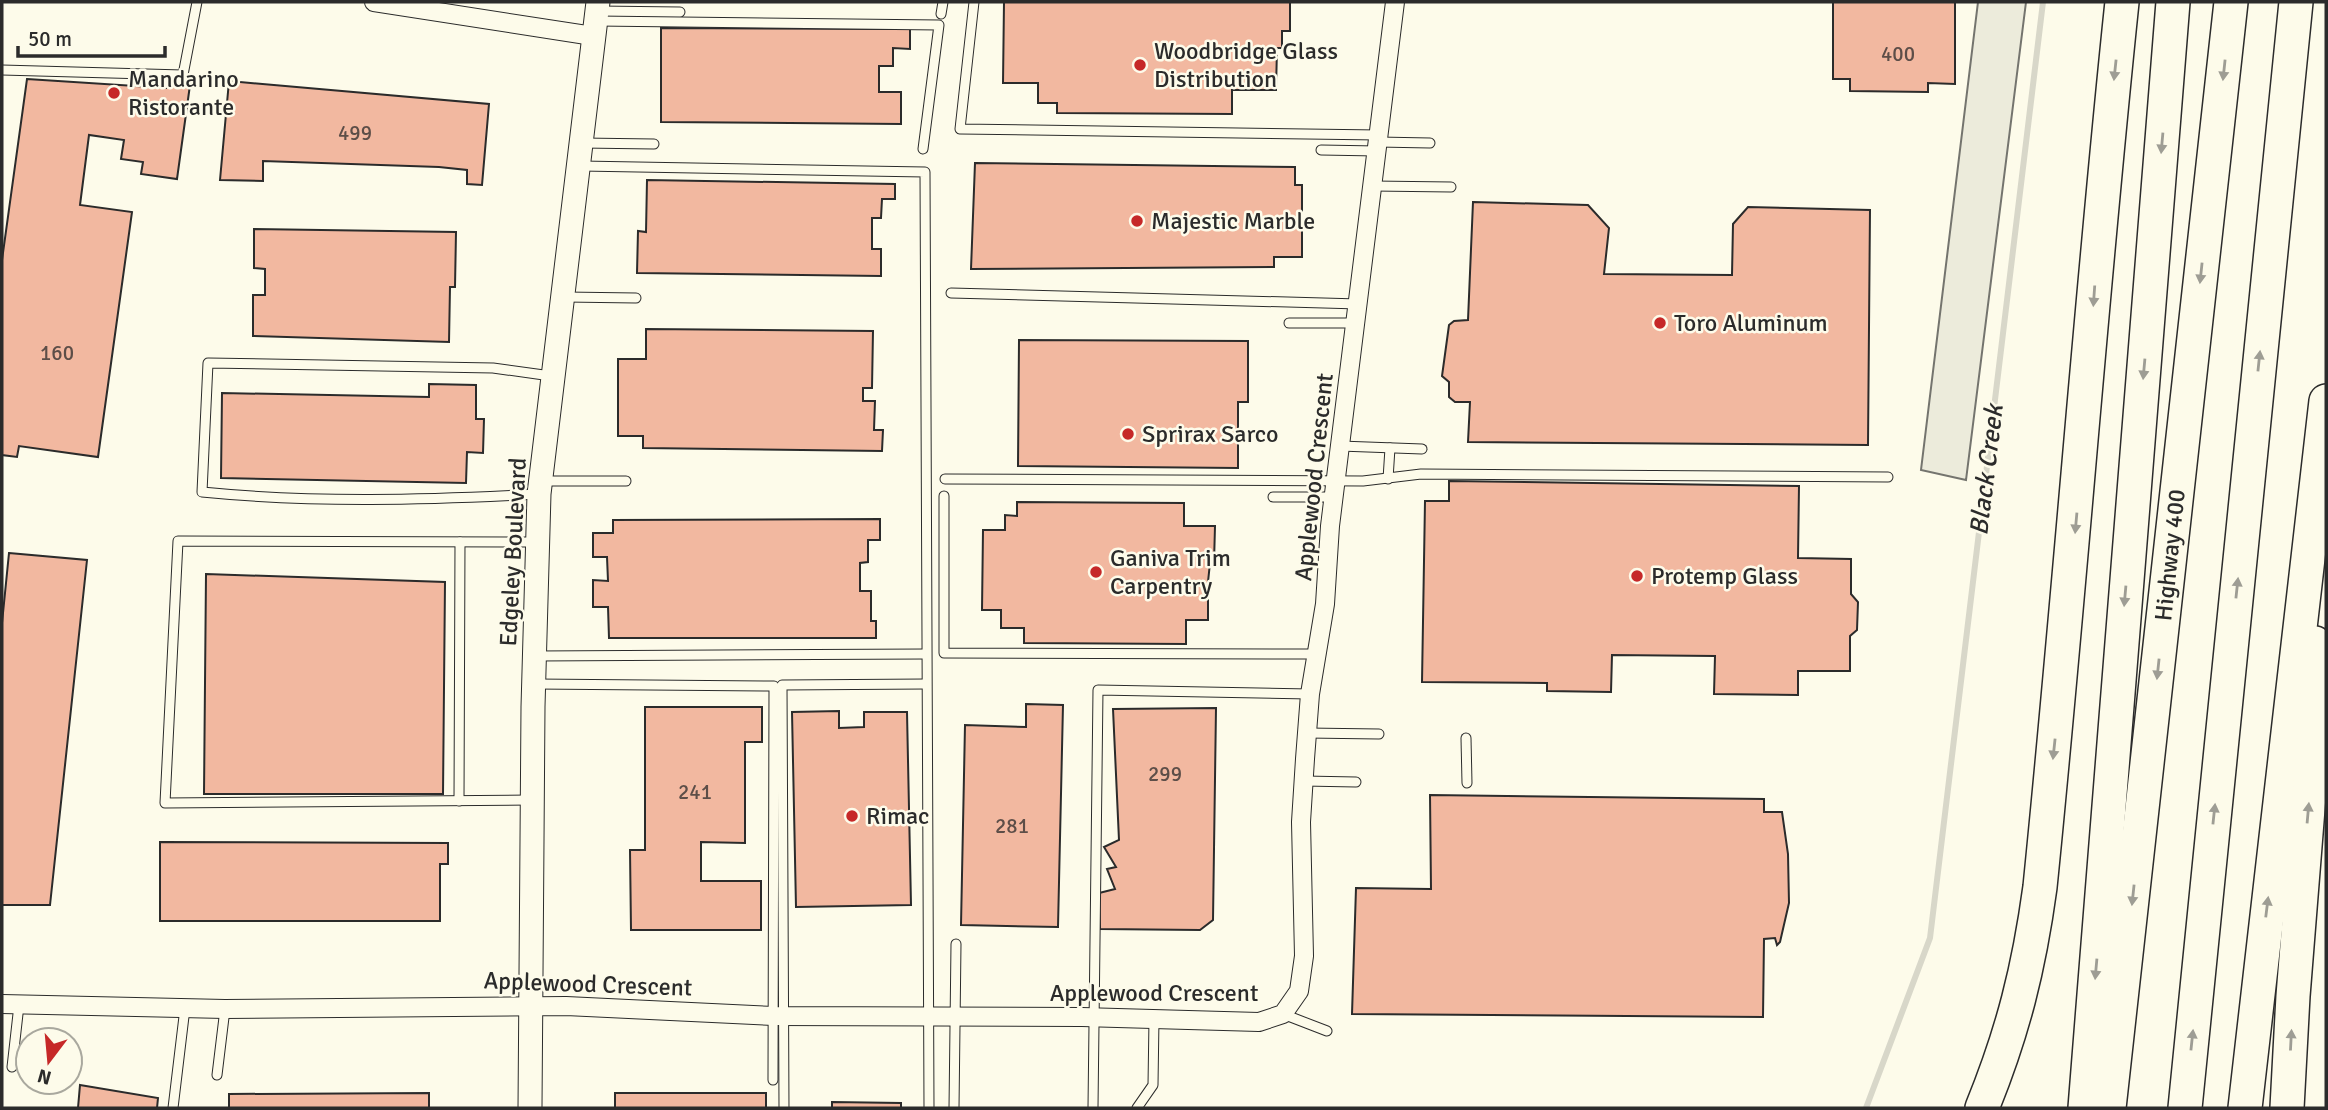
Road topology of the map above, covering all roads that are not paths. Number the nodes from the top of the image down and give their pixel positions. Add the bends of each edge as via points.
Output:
1 (197, 2) edge
2 (374, 2) edge
3 (943, 2) edge
4 (974, 2) edge
5 (1395, 2) edge
6 (2122, 2) edge
7 (2173, 2) edge
8 (2231, 2) edge
9 (2296, 2) edge
10 (680, 12) dead end
11 (941, 14) dead end
12 (596, 17) edge
13 (2, 70) edge
14 (581, 143) junction
15 (1378, 143) junction
16 (1430, 143) dead end
17 (654, 144) dead end
18 (923, 149) dead end
19 (1321, 150) dead end
20 (579, 166) junction
21 (1373, 186) junction
22 (1451, 187) dead end
23 (951, 293) dead end
24 (564, 297) junction
25 (636, 298) dead end
26 (1359, 304) junction
27 (1289, 323) dead end
28 (1356, 323) junction
29 (554, 377) junction
30 (2326, 401) edge
31 (1340, 446) junction
32 (1390, 448) junction
33 (1422, 449) dead end
34 (1888, 477) dead end
35 (944, 479) dead end
36 (1388, 479) junction
37 (626, 481) dead end
38 (540, 487) junction
39 (1335, 489) junction
40 (944, 496) dead end
41 (1273, 497) dead end
42 (460, 542) junction
43 (538, 542) junction
44 (2311, 550) junction
45 (926, 654) junction
46 (1316, 654) junction
47 (535, 656) junction
48 (533, 684) junction
49 (926, 684) junction
50 (1310, 694) junction
51 (1307, 733) junction
52 (1379, 734) dead end
53 (1466, 738) dead end
54 (1304, 781) junction
55 (1356, 782) dead end
56 (1468, 783) dead end
57 (532, 800) junction
58 (459, 802) junction
59 (956, 944) dead end
60 (10, 1004) edge
61 (530, 1006) junction
62 (185, 1008) junction
63 (225, 1009) junction
64 (1283, 1014) junction
65 (779, 1016) junction
66 (930, 1016) junction
67 (956, 1016) junction
68 (1093, 1017) junction
69 (1154, 1019) junction
70 (1327, 1031) dead end
71 (12, 1067) dead end
72 (217, 1075) dead end
73 (773, 1080) dead end
74 (173, 1108) edge
75 (530, 1108) edge
76 (784, 1108) edge
77 (929, 1108) edge
78 (954, 1108) edge
79 (1093, 1108) edge
80 (1137, 1108) edge
81 (1982, 1108) edge
82 (2085, 1108) edge
83 (2109, 1108) edge
84 (2185, 1108) edge
85 (2245, 1108) edge
86 (2287, 1108) edge

1 - 13 lane via 183,75
2 - 12 street
3 - 11 lane
4 - 15 lane via 960,130
5 - 15 street, Applewood Crescent
6 -> 81 highway via 2040,887 2031,956 2011,1032
7 -> 82 highway
8 -> 83 highway, Highway 400
84 -> 9 highway
10 - 12 lane
12 - 14 street, Edgeley Boulevard
12 - 18 lane via 939,25
14 - 17 lane
14 - 20 street, Edgeley Boulevard
15 - 16 lane
15 - 19 lane
15 - 21 street, Applewood Crescent
20 - 24 street, Edgeley Boulevard
20 - 45 lane via 925,172
21 - 22 lane
21 - 26 street, Applewood Crescent
23 - 26 lane
24 - 25 lane
24 - 29 street, Edgeley Boulevard
26 - 28 street, Applewood Crescent
27 - 28 lane
28 - 31 street, Applewood Crescent
29 - 38 street, Edgeley Boulevard
29 - 38 lane via 493,368 208,363 202,492 351,499
30 - 44 highway
31 - 32 lane
31 - 39 street, Applewood Crescent
32 - 33 lane
32 - 36 lane
34 - 36 lane via 1421,474
35 - 39 lane
36 - 39 lane
37 - 38 lane
38 - 43 street, Edgeley Boulevard
39 - 41 lane
39 - 46 street, Applewood Crescent
40 - 46 lane via 944,653
42 - 43 lane
42 - 58 lane
42 - 58 lane via 178,541 165,803
43 - 47 street, Edgeley Boulevard
85 -> 44 highway
86 -> 44 highway via 2317,696
45 - 47 lane
45 - 49 lane
46 - 50 street, Applewood Crescent
47 - 48 street, Edgeley Boulevard
48 - 57 street, Edgeley Boulevard
48 - 65 lane via 774,685
49 - 65 lane via 782,685
49 - 66 lane
50 - 51 street, Applewood Crescent
50 - 68 lane via 1098,690
51 - 52 lane
51 - 54 street, Applewood Crescent
53 - 56 lane
54 - 55 lane
54 - 64 street, Applewood Crescent via 1304,956 1299,991
57 - 58 lane
57 - 61 street, Edgeley Boulevard
59 - 67 lane
60 - 62 street, Applewood Crescent
60 - 71 lane
61 - 63 street, Applewood Crescent
61 - 65 street, Applewood Crescent
61 - 75 street, Edgeley Boulevard
62 - 63 street, Applewood Crescent
62 - 74 lane
63 - 72 lane
64 - 69 street, Applewood Crescent via 1259,1022
64 - 70 lane
65 - 66 street, Applewood Crescent
65 - 73 lane
65 - 76 lane
66 - 67 street, Applewood Crescent
66 - 77 lane
67 - 68 street, Applewood Crescent
67 - 78 lane
68 - 69 street, Applewood Crescent
68 - 79 lane
69 - 80 lane via 1153,1085

